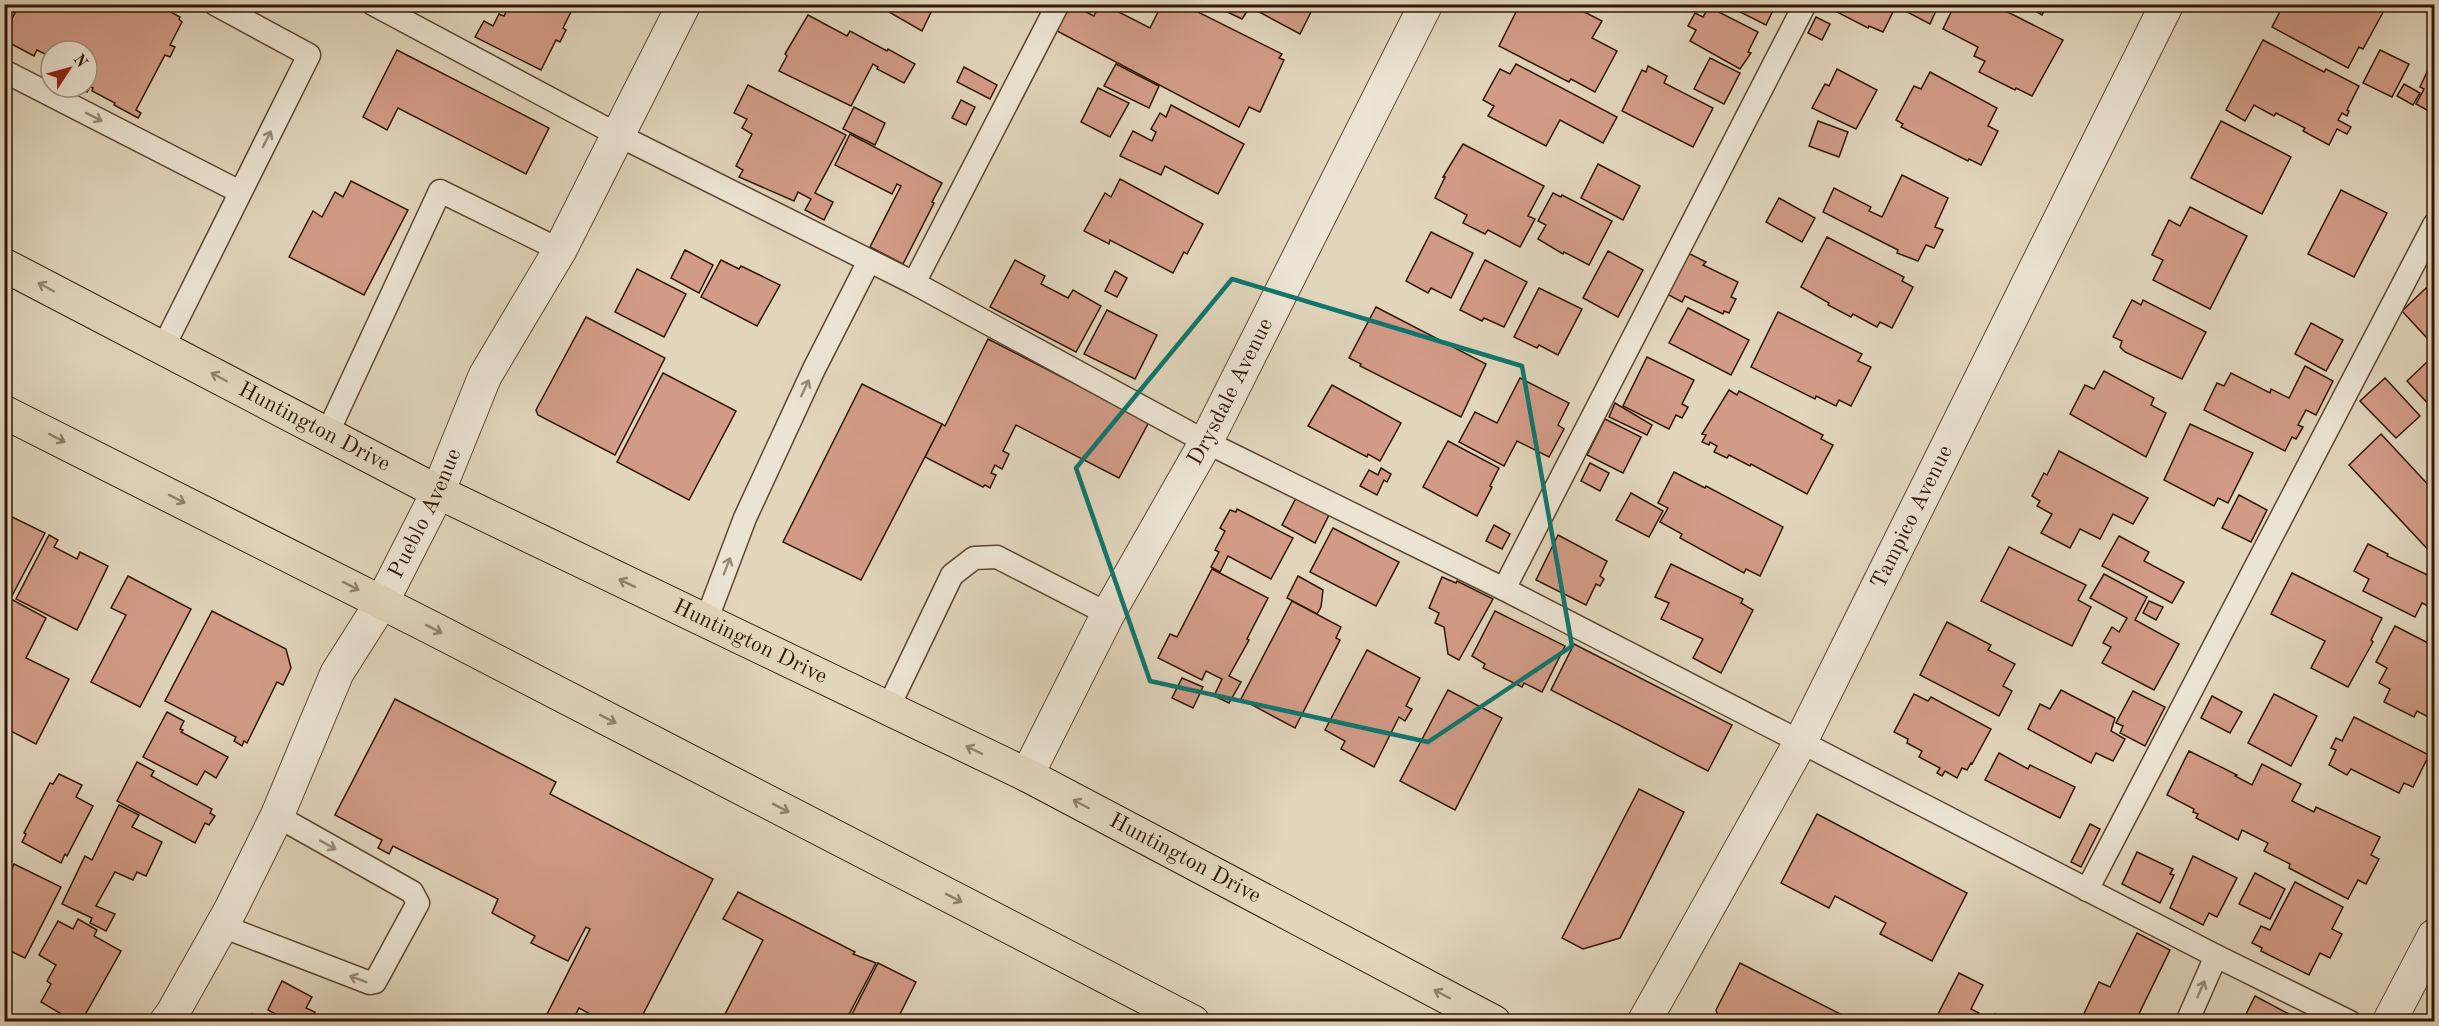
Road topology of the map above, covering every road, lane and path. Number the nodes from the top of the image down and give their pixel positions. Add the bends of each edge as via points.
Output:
1 (215, 4) edge
2 (373, 4) edge
3 (684, 4) edge
4 (1058, 4) edge
5 (1426, 4) edge
6 (1805, 4) edge
7 (2167, 4) edge
8 (4, 71) edge
9 (618, 135) junction
10 (240, 192) junction
11 (2434, 225) edge
12 (560, 250) junction
13 (869, 261) junction
14 (4, 265) edge
15 (914, 283) junction
16 (163, 348) junction
17 (4, 412) edge
18 (327, 435) junction
19 (1206, 442) junction
20 (438, 492) junction
21 (1504, 589) junction
22 (382, 602) junction
23 (1108, 614) junction
24 (706, 621) junction
25 (888, 708) junction
26 (1800, 743) junction
27 (1027, 775) junction
28 (277, 816) junction
29 (2087, 890) junction
30 (222, 926) junction
31 (2434, 936) edge
32 (2216, 957) junction
33 (166, 1022) edge
34 (1192, 1022) edge
35 (1494, 1022) edge
36 (1644, 1022) edge
37 (2187, 1022) edge
38 (2350, 1022) edge
39 (2389, 1022) edge

10 -> 1 lane via 309,55
2 - 9 lane
3 - 9 street, Pueblo Avenue
4 - 15 lane
5 - 19 street, Drysdale Avenue
6 - 21 lane
7 - 26 street, Tampico Avenue
8 -> 10 lane
9 - 12 street, Pueblo Avenue
9 - 13 lane
10 - 16 lane
11 - 29 lane
12 - 18 lane via 440,191
12 - 20 street, Pueblo Avenue via 485,376
13 - 15 lane
24 -> 13 lane via 745,518
16 -> 14 main road, Huntington Drive
15 - 19 lane
18 -> 16 main road, Huntington Drive
17 -> 22 main road
18 - 20 main road, Huntington Drive
19 - 21 lane
19 - 23 street, Drysdale Avenue
20 - 22 street, Pueblo Avenue
24 -> 20 main road, Huntington Drive
21 - 26 lane
22 - 28 street, Pueblo Avenue via 337,673
22 -> 34 main road
23 - 25 lane via 997,557 974,558 952,574
23 - 27 street, Drysdale Avenue
24 - 25 main road, Huntington Drive
27 -> 25 main road, Huntington Drive
26 - 29 lane
26 - 36 street, Tampico Avenue
35 -> 27 main road, Huntington Drive
28 - 30 street, Pueblo Avenue
28 -> 30 lane via 412,892 418,903 375,982 370,983
29 - 32 lane
30 - 33 street, Pueblo Avenue
31 - 39 street
37 -> 32 lane
32 - 38 lane

